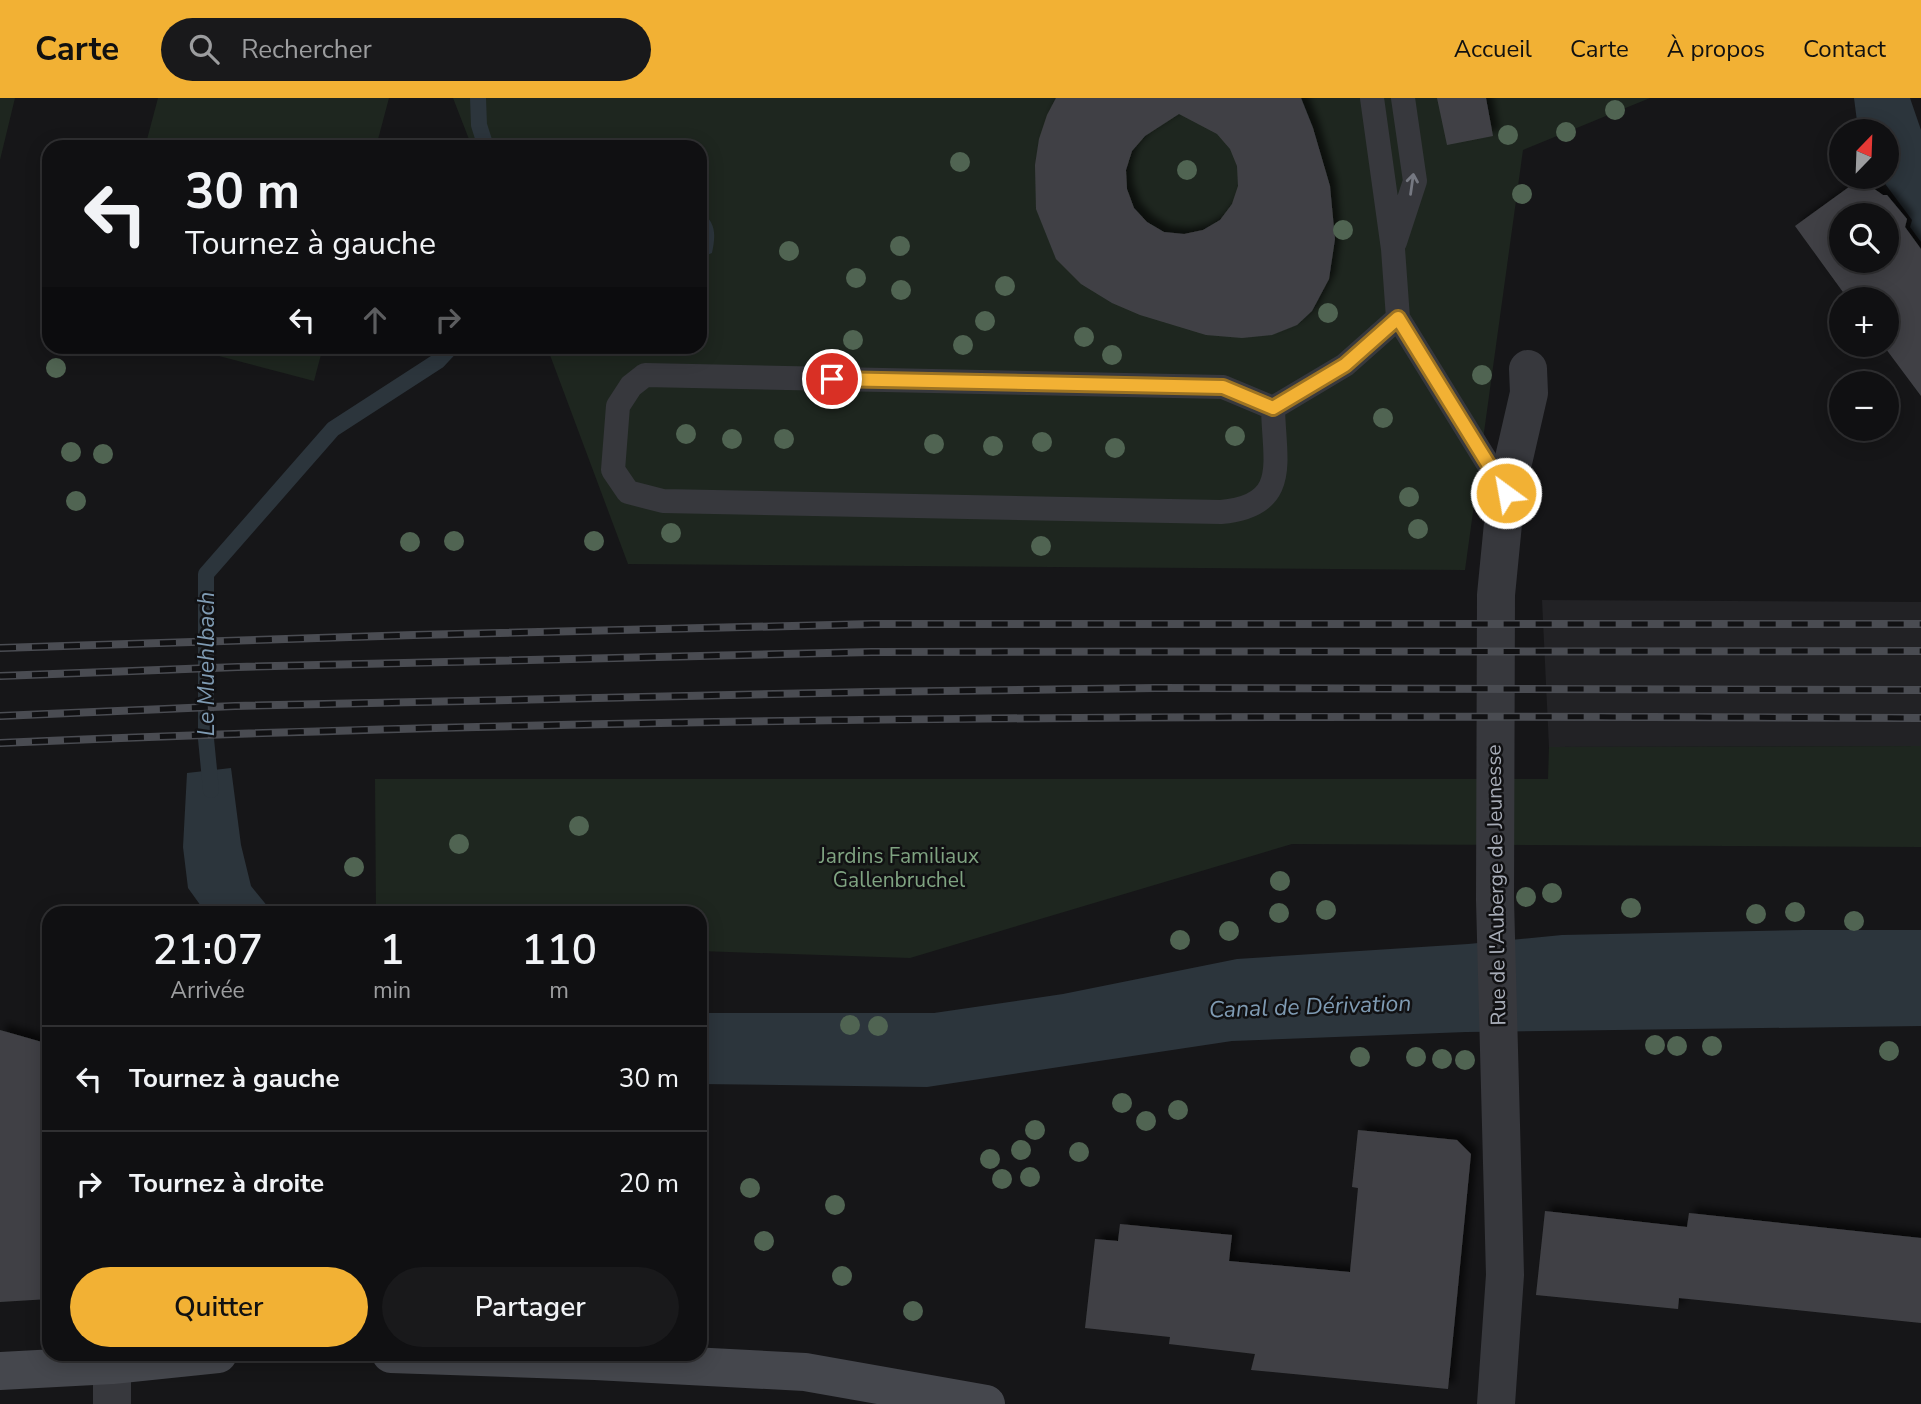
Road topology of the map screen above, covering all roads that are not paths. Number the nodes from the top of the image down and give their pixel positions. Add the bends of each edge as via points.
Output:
1 (1372, 98) edge
2 (1404, 98) edge
3 (1393, 249) junction
4 (1398, 318) junction
5 (1528, 369) dead end
6 (1273, 408) junction
7 (1506, 493) junction
8 (156, 1361) edge
9 (629, 1361) edge
10 (112, 1366) junction
11 (0, 1371) edge
12 (112, 1404) edge
13 (986, 1404) edge
14 (1496, 1404) edge

1 - 3 lane
3 -> 2 lane via 1415,181
3 - 4 lane
4 - 6 lane via 1345,365
4 - 7 lane
5 - 7 street, Rue de l'Auberge de Jeunesse via 1528,393
6 - 6 lane via 1223,387 645,375 618,406 613,470 628,492 663,501 1239,510 1262,502 1274,482
7 - 14 street, Rue de l'Auberge de Jeunesse via 1496,595 1495,901 1505,1275
8 - 10 main road
9 - 13 main road via 805,1371
10 - 11 main road
10 - 12 street

